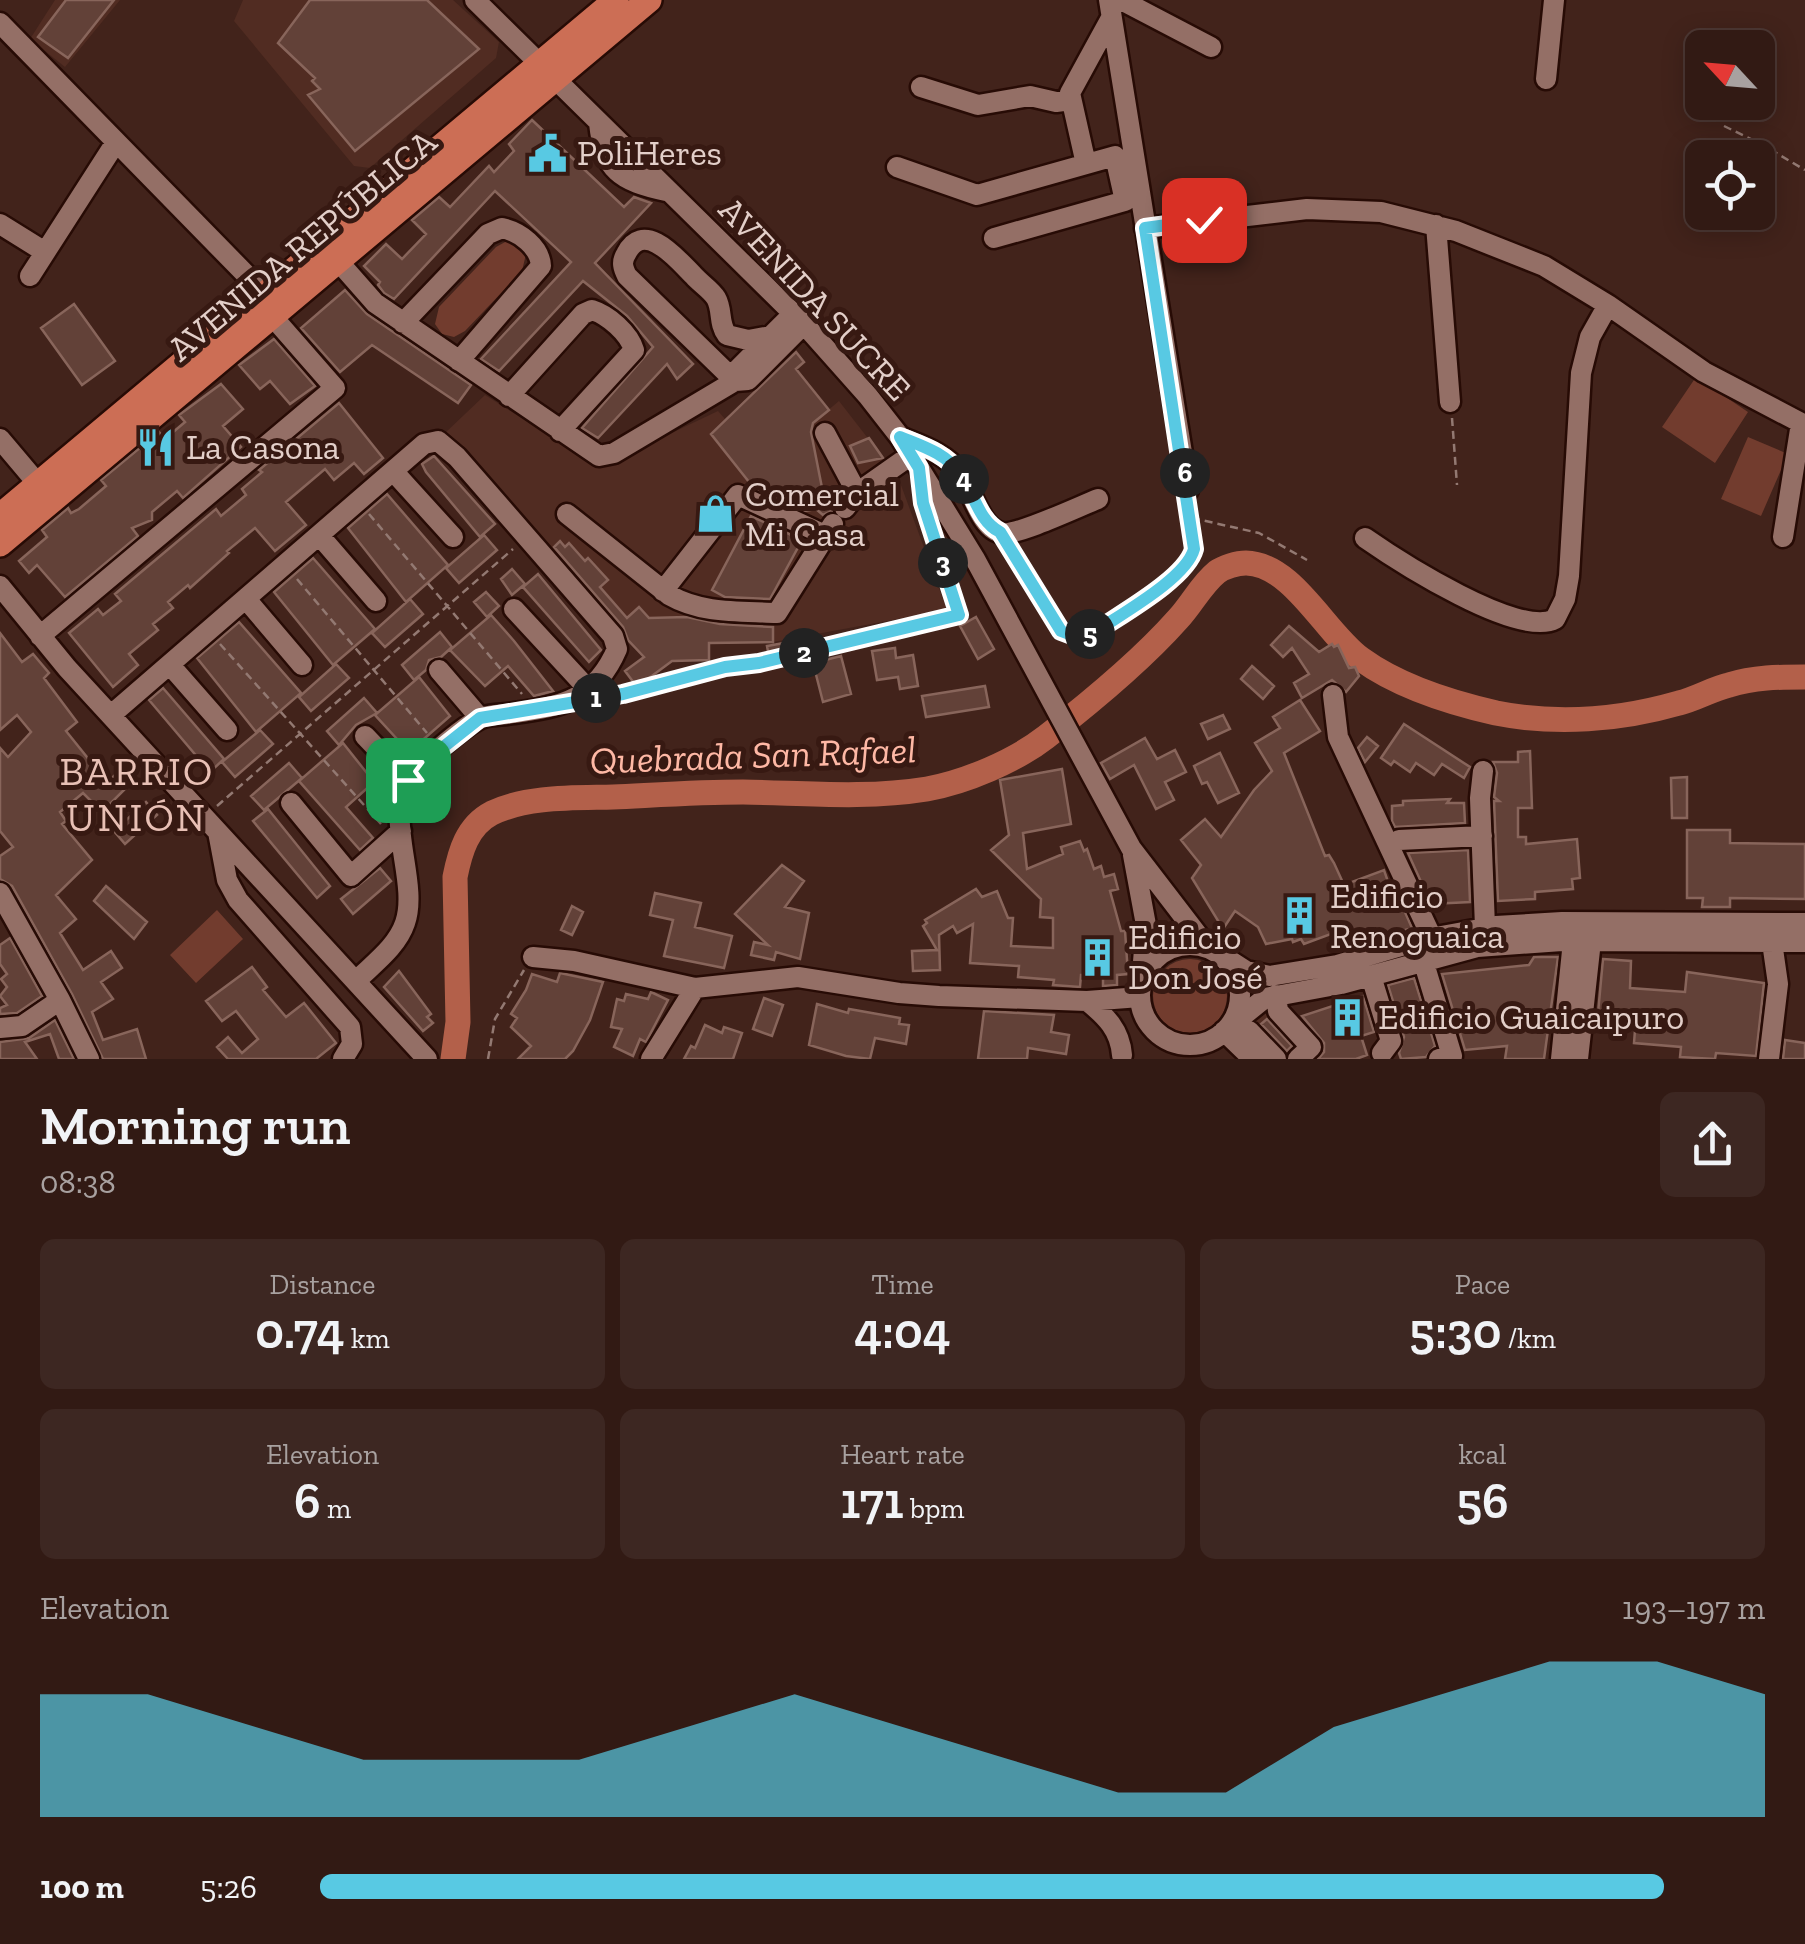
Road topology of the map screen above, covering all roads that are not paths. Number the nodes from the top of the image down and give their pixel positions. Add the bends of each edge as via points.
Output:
1 (476, 0) edge
2 (616, 0) edge
3 (649, 0) edge
4 (1554, 0) edge
5 (1114, 6) edge
6 (0, 23) edge
7 (1211, 48) dead end
8 (547, 72) junction
9 (1546, 79) dead end
10 (920, 87) dead end
11 (1071, 100) junction
12 (116, 142) junction
13 (1086, 164) junction
14 (897, 168) dead end
15 (0, 224) edge
16 (1436, 225) junction
17 (1145, 228) junction
18 (994, 238) dead end
19 (45, 252) junction
20 (338, 261) junction
21 (30, 276) dead end
22 (1608, 304) junction
23 (269, 305) junction
24 (719, 316) junction
25 (798, 319) junction
26 (403, 324) junction
27 (771, 336) junction
28 (694, 342) junction
29 (459, 361) junction
30 (735, 381) junction
31 (509, 396) junction
32 (1450, 402) road end
33 (1803, 424) edge
34 (560, 431) junction
35 (825, 433) dead end
36 (0, 439) edge
37 (905, 446) junction
38 (393, 470) junction
39 (38, 484) junction
40 (1188, 490) road end
41 (1098, 499) dead end
42 (568, 514) dead end
43 (840, 515) junction
44 (0, 516) edge
45 (319, 535) junction
46 (453, 537) dead end
47 (1783, 537) dead end
48 (1365, 538) dead end
49 (0, 544) edge
50 (0, 586) edge
51 (663, 591) junction
52 (246, 599) junction
53 (376, 601) dead end
54 (514, 609) dead end
55 (40, 636) junction
56 (170, 664) junction
57 (302, 664) dead end
58 (439, 670) dead end
59 (598, 692) junction
60 (1333, 694) dead end
61 (111, 715) junction
62 (480, 718) junction
63 (227, 730) dead end
64 (365, 736) dead end
65 (1483, 771) dead end
66 (408, 780) junction
67 (291, 803) dead end
68 (211, 824) junction
69 (401, 831) junction
70 (1482, 836) junction
71 (1400, 840) dead end
72 (1131, 848) junction
73 (0, 894) edge
74 (1805, 923) edge
75 (1485, 927) junction
76 (1432, 938) junction
77 (1582, 941) junction
78 (1772, 942) junction
79 (1805, 942) edge
80 (1212, 950) junction
81 (534, 957) road end
82 (1423, 960) junction
83 (1370, 976) junction
84 (356, 981) junction
85 (695, 988) junction
86 (1141, 991) junction
87 (1276, 995) junction
88 (60, 1000) junction
89 (1087, 1001) junction
90 (1151, 1026) junction
91 (0, 1028) edge
92 (1227, 1030) junction
93 (1382, 1054) dead end
94 (1120, 1057) edge
95 (89, 1059) edge
96 (344, 1059) edge
97 (427, 1059) edge
98 (651, 1059) edge
99 (1253, 1059) edge
100 (1276, 1059) edge
101 (1298, 1059) edge
102 (1440, 1059) edge
103 (1560, 1059) edge
104 (1578, 1059) edge
105 (1769, 1059) edge

1 - 8 street, AVENIDA SUCRE
2 - 8 main road, AVENIDA REPÚBLICA
3 - 8 main road, AVENIDA REPÚBLICA
4 - 9 street
5 - 7 street
5 - 11 street
5 - 17 street
6 - 12 street
8 - 20 main road, AVENIDA REPÚBLICA
8 - 23 main road, AVENIDA REPÚBLICA
8 - 25 street, AVENIDA SUCRE
10 - 11 street via 978,105 1030,96
11 - 13 street
12 - 19 street
12 - 23 street
13 - 14 street via 977,195
13 - 18 street via 1116,156 1125,201
15 - 19 street
16 - 17 street via 1381,212 1307,208
16 - 22 street via 1544,266
16 - 32 street
17 - 40 street
19 - 21 street
20 - 23 main road, AVENIDA REPÚBLICA
20 - 26 street via 370,299
22 - 33 street via 1704,372
22 - 48 street via 1581,372 1569,576 1558,616 1537,624 1491,609
23 - 39 main road, AVENIDA REPÚBLICA
23 - 49 main road, AVENIDA REPÚBLICA
23 - 55 street via 335,388
24 - 27 street via 736,339
24 - 28 street
24 - 28 street via 718,300 664,246 633,244 624,272
25 - 27 street
25 - 30 street via 748,380
25 - 37 street, AVENIDA SUCRE
26 - 29 street
26 - 29 street via 488,234 506,228 523,237 541,266
27 - 30 street via 737,370
28 - 30 street
29 - 31 street
30 - 34 street via 608,455 592,453
31 - 34 street
31 - 34 street via 583,314 603,314 628,337 632,355
33 - 47 street
35 - 43 street
36 - 39 street
37 - 41 street via 948,460 988,525 1000,532
37 - 43 street
37 - 72 street, AVENIDA SUCRE
38 - 45 street
38 - 46 street
38 - 59 street via 426,442 442,443 615,640
39 - 44 main road, AVENIDA REPÚBLICA
42 - 51 street
43 - 51 street via 738,495
43 - 51 street via 777,613 698,608
45 - 52 street
45 - 53 street
50 - 55 street
52 - 56 street
52 - 57 street
54 - 59 street
55 - 61 street
56 - 61 street
56 - 63 street
58 - 62 street
59 - 62 street via 568,704
60 - 76 street via 1338,737
61 - 68 street
62 - 66 street
64 - 66 street
65 - 70 street
66 - 69 street via 400,799
67 - 69 street via 351,876
68 - 84 street
68 - 96 street via 238,900 350,1027 352,1044
69 - 84 street via 404,925
70 - 71 street
70 - 75 street
72 - 80 street, AVENIDA SUCRE
72 - 86 street, AVENIDA SUCRE via 1146,925
73 - 88 street
74 - 75 street, AVENIDA SUCRE
75 - 76 street, AVENIDA SUCRE
76 - 80 street, AVENIDA SUCRE via 1270,976 1246,972
77 - 78 street
77 - 82 street via 1477,947
77 - 103 street
77 - 104 street
78 - 79 street
78 - 105 street via 1778,984
80 - 86 street via 1183,945 1161,954
80 - 92 street via 1234,970 1241,993
81 - 85 street
82 - 83 street
82 - 102 street via 1452,1056
83 - 87 street
83 - 93 street via 1391,1042
84 - 97 street
85 - 89 street via 798,977 899,993
85 - 98 street
86 - 89 street
86 - 90 street
87 - 92 street via 1256,1003
87 - 101 street via 1280,1014 1311,1047
88 - 91 street via 22,1026
88 - 95 street
89 - 94 street via 1109,1020
90 - 92 street via 1186,1045 1210,1042
90 - 94 street
92 - 99 street
92 - 100 street via 1249,1031

